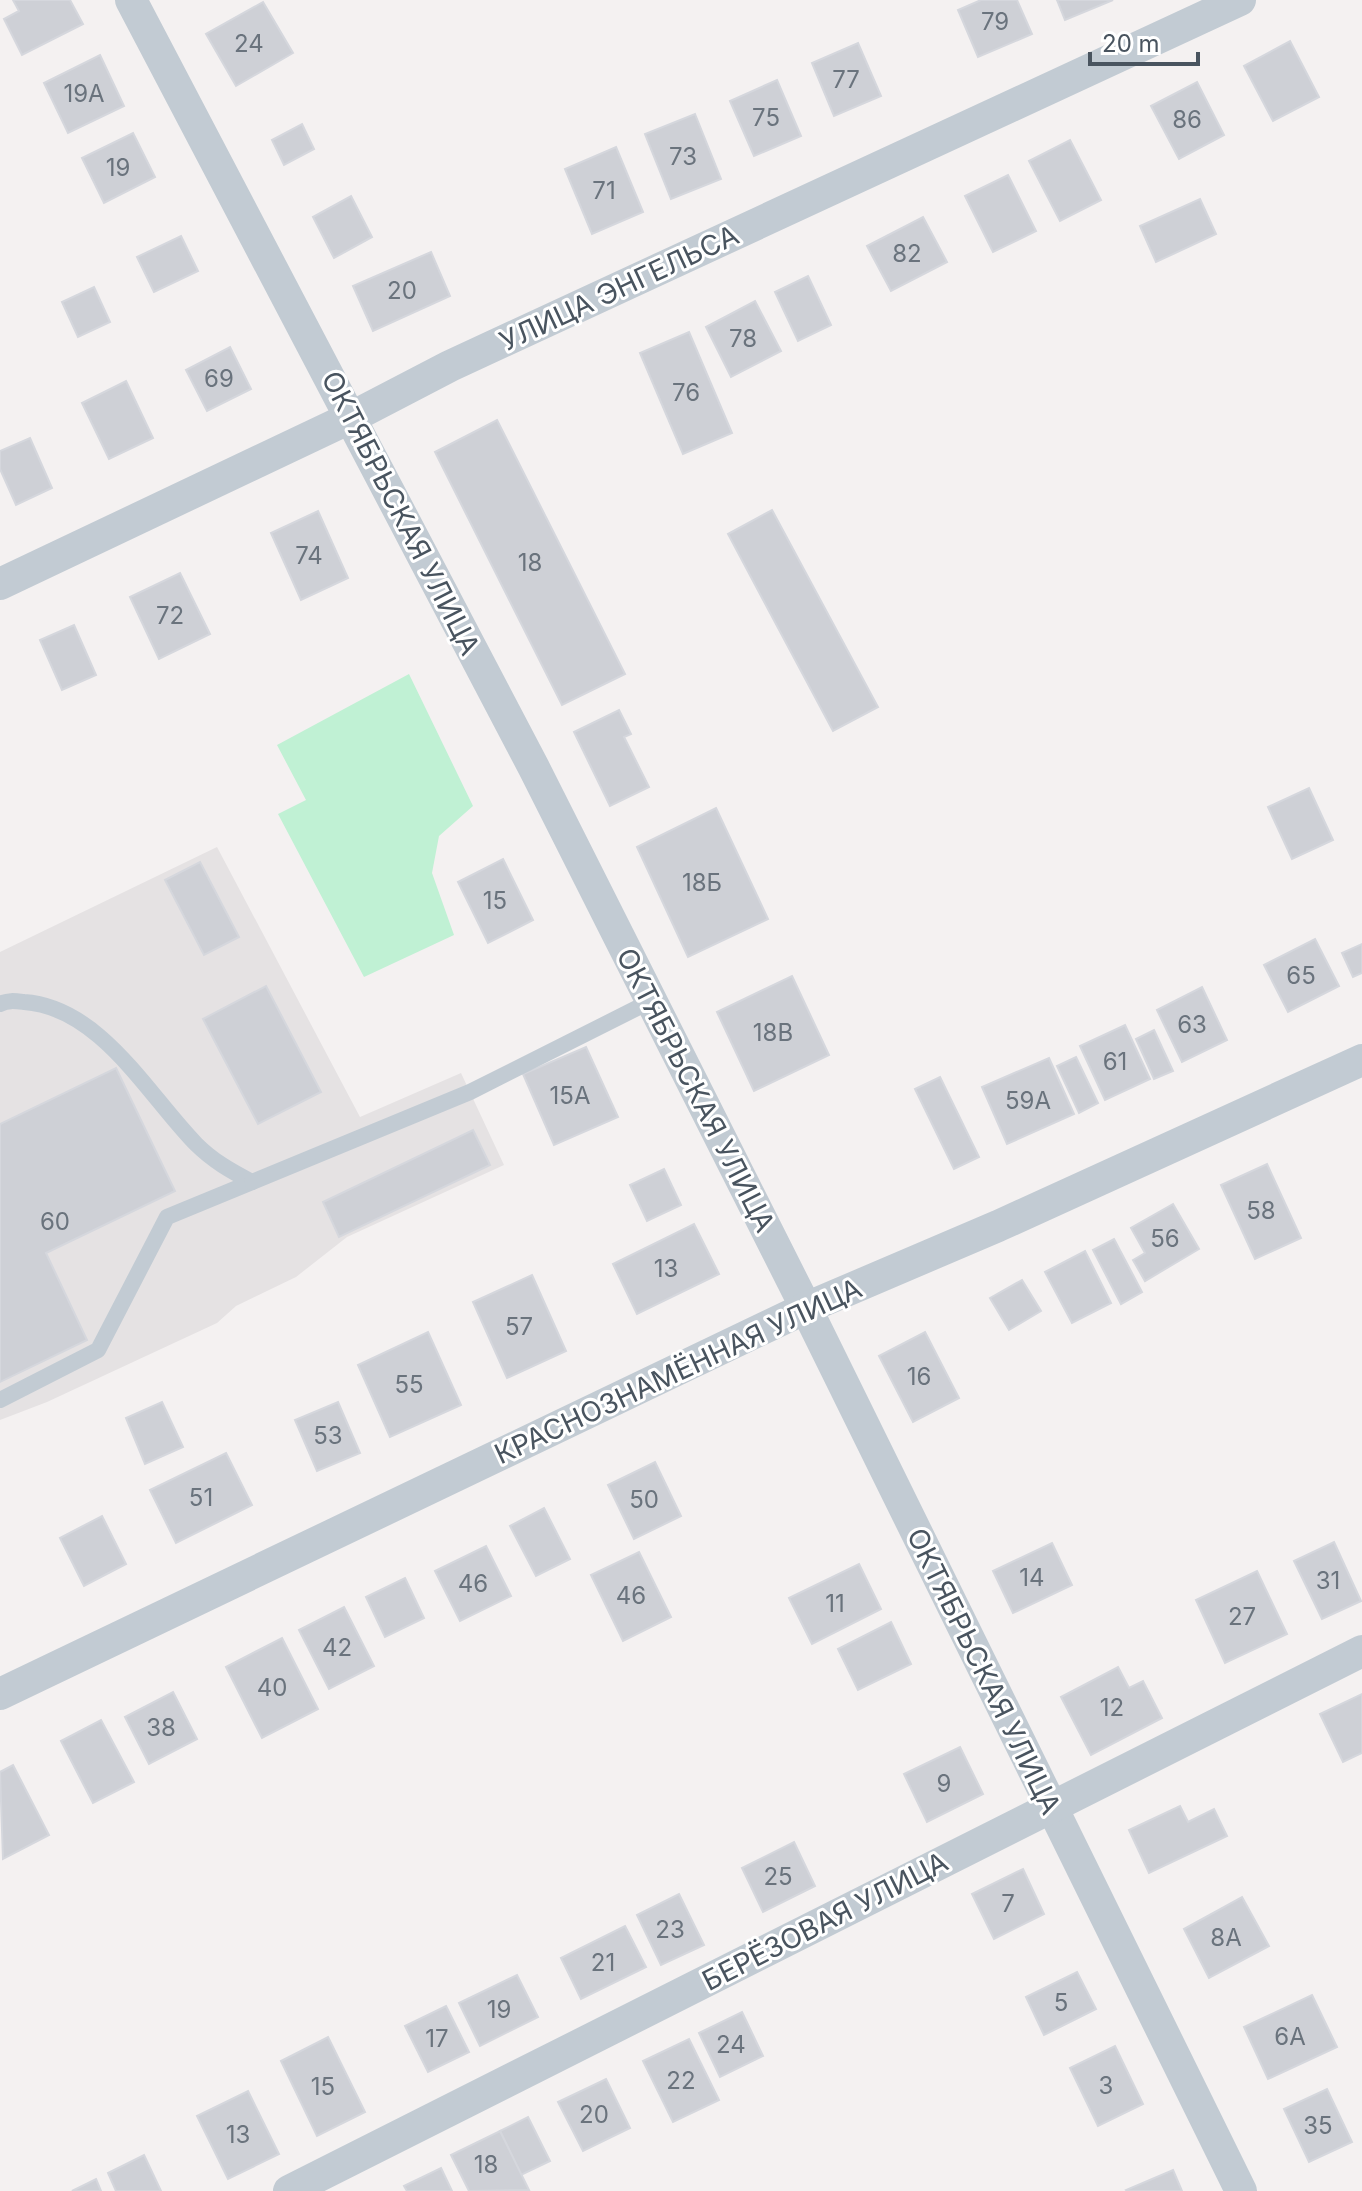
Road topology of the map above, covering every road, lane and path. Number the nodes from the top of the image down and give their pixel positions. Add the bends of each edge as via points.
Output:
1 (131, 0) edge
2 (1240, 0) edge
3 (352, 417) junction
4 (0, 584) edge
5 (651, 1001) junction
6 (0, 1004) edge
7 (1362, 1060) edge
8 (252, 1182) junction
9 (806, 1308) junction
10 (0, 1400) edge
11 (1362, 1651) edge
12 (0, 1694) edge
13 (1050, 1807) junction
14 (289, 2191) edge
15 (1241, 2191) edge

1 - 3 street, ОКТЯБРЬСКАЯ УЛИЦА
2 - 3 street, УЛИЦА ЭНГЕЛЬСА via 450,366
3 - 4 street, УЛИЦА ЭНГЕЛЬСА
3 - 5 street, ОКТЯБРЬСКАЯ УЛИЦА
5 - 8 lane via 470,1092
5 - 9 street, ОКТЯБРЬСКАЯ УЛИЦА
6 - 8 lane via 37,1003 62,1012 110,1045 195,1143 222,1167
7 - 9 street, КРАСНОЗНАМЁННАЯ УЛИЦА
8 - 10 lane via 167,1217 98,1350
9 - 12 street, КРАСНОЗНАМЁННАЯ УЛИЦА
9 - 13 street, ОКТЯБРЬСКАЯ УЛИЦА
11 - 13 street, БЕРЁЗОВАЯ УЛИЦА
13 - 14 street, БЕРЁЗОВАЯ УЛИЦА
13 - 15 street, ОКТЯБРЬСКАЯ УЛИЦА

